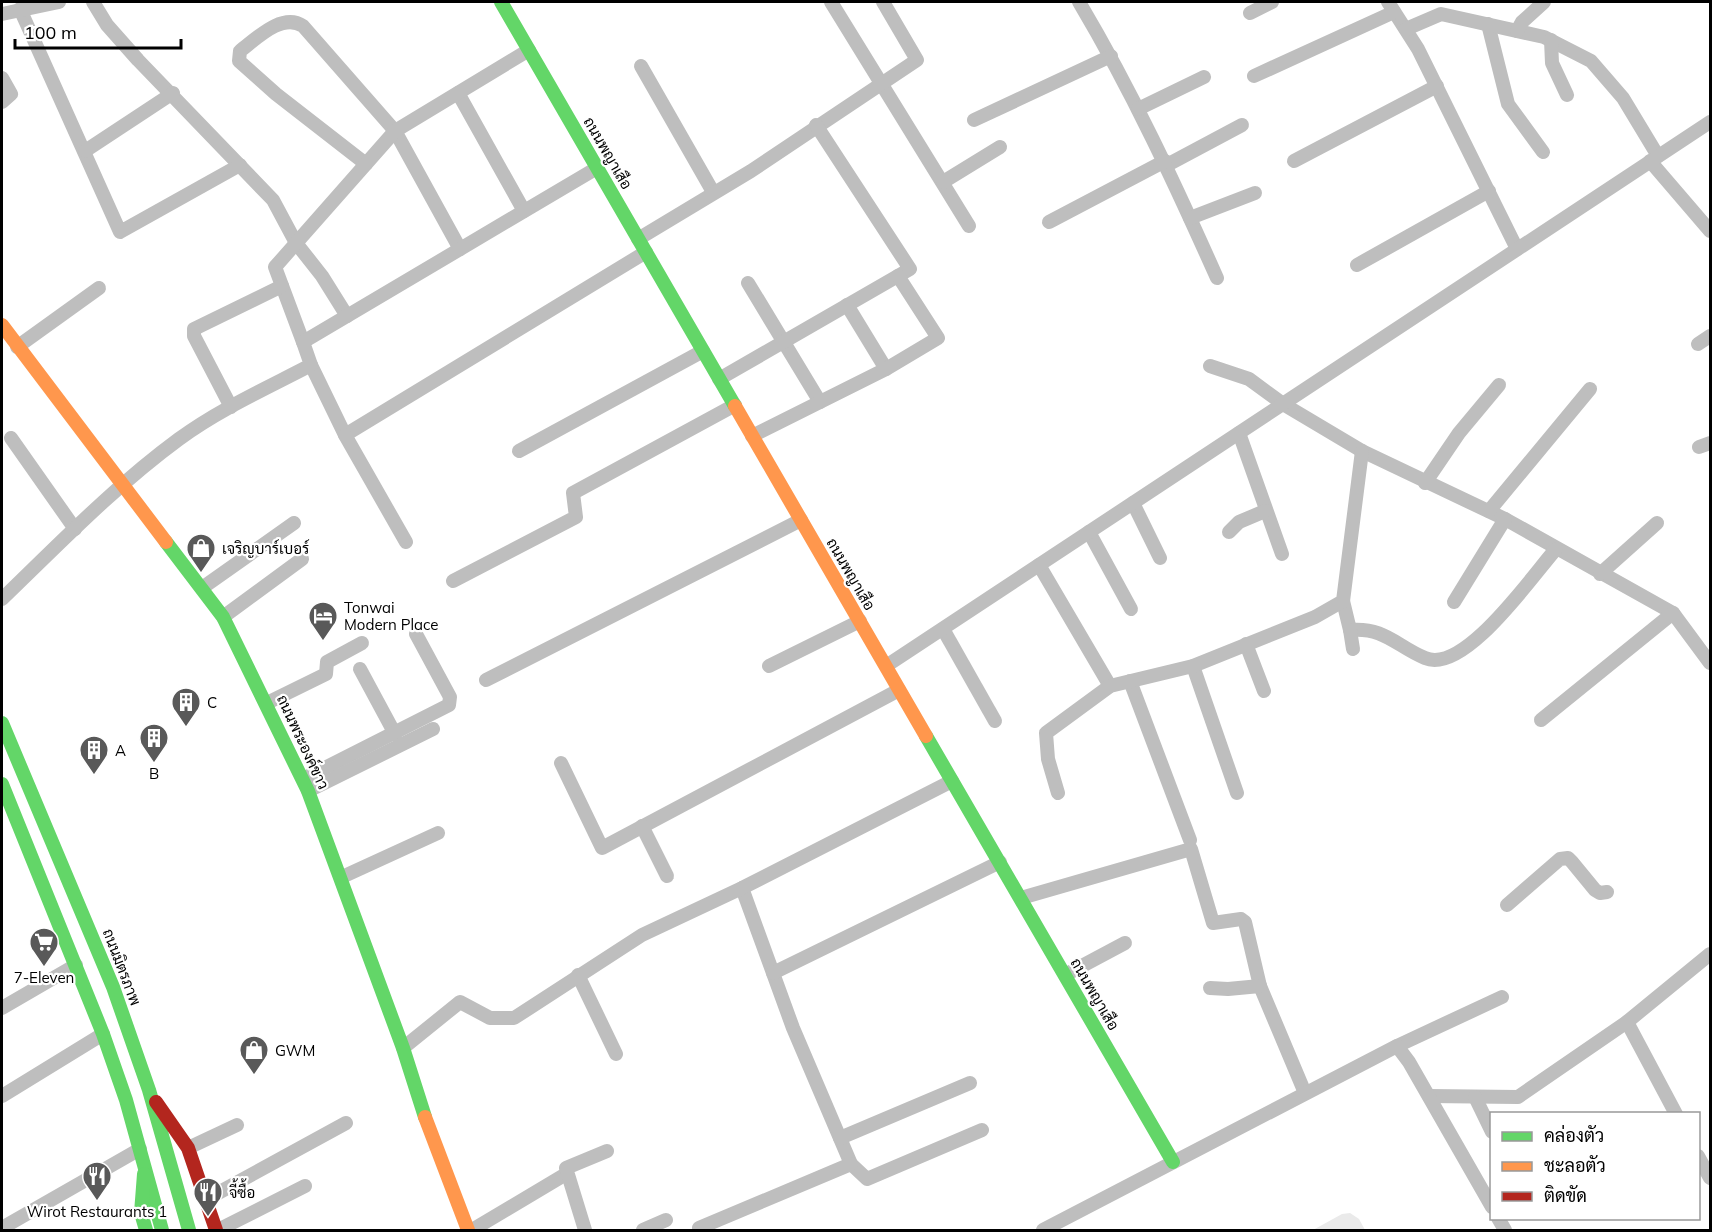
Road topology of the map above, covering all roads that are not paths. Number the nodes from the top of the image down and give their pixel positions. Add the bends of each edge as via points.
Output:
1 (60, 2) edge
2 (93, 2) edge
3 (501, 2) edge
4 (831, 2) edge
5 (883, 2) edge
6 (1079, 2) edge
7 (1272, 2) edge
8 (1545, 2) edge
9 (1391, 7) edge
10 (20, 9) junction
11 (1250, 13) dead end
12 (2, 14) edge
13 (1488, 24) junction
14 (1406, 29) junction
15 (1517, 31) junction
16 (1551, 40) junction
17 (529, 50) junction
18 (1111, 56) junction
19 (641, 66) dead end
20 (1254, 76) dead end
21 (1204, 77) dead end
22 (2, 78) edge
23 (881, 83) junction
24 (1437, 86) junction
25 (173, 93) junction
26 (458, 93) junction
27 (1567, 95) dead end
28 (2, 102) edge
29 (1138, 109) junction
30 (974, 120) dead end
31 (1710, 122) edge
32 (816, 125) junction
33 (1242, 125) dead end
34 (395, 131) junction
35 (1000, 147) dead end
36 (85, 152) junction
37 (1544, 152) dead end
38 (1654, 159) junction
39 (1294, 161) dead end
40 (1166, 163) junction
41 (366, 164) junction
42 (240, 165) junction
43 (597, 168) junction
44 (943, 182) junction
45 (1489, 191) junction
46 (713, 192) junction
47 (1255, 193) dead end
48 (524, 211) junction
49 (1190, 218) junction
50 (1049, 222) dead end
51 (969, 226) dead end
52 (1710, 231) edge
53 (638, 239) junction
54 (296, 243) junction
55 (460, 249) junction
56 (1517, 249) junction
57 (646, 252) junction
58 (1357, 265) dead end
59 (898, 276) junction
60 (1217, 278) dead end
61 (748, 283) dead end
62 (282, 286) junction
63 (99, 288) dead end
64 (847, 305) junction
65 (347, 316) junction
66 (2, 325) edge
67 (1710, 336) edge
68 (303, 342) junction
69 (783, 342) junction
70 (1698, 344) dead end
71 (17, 347) junction
72 (703, 351) junction
73 (311, 365) junction
74 (1210, 366) dead end
75 (886, 369) junction
76 (719, 379) junction
77 (1499, 385) dead end
78 (1590, 389) dead end
79 (820, 402) junction
80 (1283, 404) junction
81 (735, 405) junction
82 (231, 407) junction
83 (1239, 433) junction
84 (345, 435) junction
85 (752, 435) junction
86 (11, 438) dead end
87 (519, 451) dead end
88 (1362, 451) junction
89 (1425, 483) junction
90 (122, 485) junction
91 (1133, 503) junction
92 (1265, 511) junction
93 (1489, 511) junction
94 (1505, 519) junction
95 (801, 520) junction
96 (294, 523) dead end
97 (1657, 523) dead end
98 (75, 529) junction
99 (1089, 532) junction
100 (1228, 532) dead end
101 (406, 542) dead end
102 (1556, 549) junction
103 (1282, 554) dead end
104 (1160, 558) dead end
105 (302, 559) dead end
106 (1039, 565) junction
107 (1600, 574) junction
108 (453, 581) dead end
109 (202, 588) junction
110 (2, 599) edge
111 (1343, 601) junction
112 (1454, 602) dead end
113 (1131, 609) dead end
114 (1672, 613) junction
115 (223, 617) junction
116 (860, 621) junction
117 (943, 629) junction
118 (1350, 630) junction
119 (416, 634) dead end
120 (362, 643) dead end
121 (1246, 644) junction
122 (1353, 649) dead end
123 (1710, 663) edge
124 (769, 666) dead end
125 (886, 666) junction
126 (1193, 666) junction
127 (360, 669) dead end
128 (486, 680) dead end
129 (1131, 681) junction
130 (1110, 686) junction
131 (900, 690) junction
132 (1264, 692) dead end
133 (267, 703) junction
134 (1541, 720) dead end
135 (995, 721) dead end
136 (2, 723) edge
137 (434, 729) dead end
138 (395, 734) junction
139 (561, 763) dead end
140 (952, 781) junction
141 (2, 784) edge
142 (306, 785) junction
143 (1058, 793) dead end
144 (1237, 793) dead end
145 (642, 826) junction
146 (438, 833) dead end
147 (1190, 840) dead end
148 (1000, 862) junction
149 (668, 876) dead end
150 (342, 877) junction
151 (742, 888) junction
152 (1607, 892) dead end
153 (1021, 898) junction
154 (1507, 905) dead end
155 (1125, 943) dead end
156 (1710, 954) edge
157 (76, 965) junction
158 (773, 973) junction
159 (578, 975) junction
160 (1065, 975) junction
161 (1260, 986) junction
162 (1210, 988) dead end
163 (1502, 998) dead end
164 (2, 1008) edge
165 (1627, 1022) junction
166 (103, 1034) junction
167 (1397, 1046) junction
168 (403, 1048) junction
169 (616, 1054) dead end
170 (970, 1083) dead end
171 (1305, 1093) junction
172 (151, 1095) junction
173 (2, 1096) edge
174 (1429, 1096) junction
175 (1475, 1097) junction
176 (1675, 1112) edge
177 (346, 1123) dead end
178 (237, 1125) dead end
179 (982, 1130) dead end
180 (1490, 1130) edge
181 (840, 1138) junction
182 (188, 1148) junction
183 (140, 1149) junction
184 (607, 1151) dead end
185 (1700, 1160) edge
186 (1173, 1162) junction
187 (851, 1164) junction
188 (145, 1165) junction
189 (566, 1174) junction
190 (1710, 1177) edge
191 (305, 1186) dead end
192 (207, 1199) junction
193 (1490, 1205) edge
194 (666, 1220) dead end
195 (2, 1228) edge
196 (699, 1228) dead end
197 (146, 1230) edge
198 (162, 1230) edge
199 (189, 1230) edge
200 (217, 1230) edge
201 (470, 1230) edge
202 (585, 1230) edge
203 (643, 1230) edge
204 (1043, 1230) edge

1 - 10 street
2 - 25 street via 107,25
3 - 17 street, ถนนพญาเสือ
4 - 23 street
5 - 23 street via 917,60
6 - 18 street
7 - 11 street
8 - 15 street
9 - 14 street
9 - 20 street
10 - 12 street
10 - 36 street
13 - 14 street via 1441,14
13 - 15 street
13 - 37 street via 1508,104
14 - 24 street
15 - 16 street
16 - 27 street via 1552,63
16 - 38 street via 1591,61 1623,98
17 - 26 street
17 - 43 street, ถนนพญาเสือ
18 - 29 street
18 - 30 street
19 - 46 street
21 - 29 street
22 - 28 street via 11,94
23 - 32 street
23 - 44 street
24 - 39 street
24 - 45 street
25 - 36 street
25 - 42 street
26 - 34 street
26 - 48 street
29 - 40 street
31 - 38 street
32 - 46 street via 751,171
32 - 59 street via 910,269
33 - 40 street
34 - 41 street
34 - 41 street via 299,23 274,26 240,51 239,61
34 - 55 street
35 - 44 street
36 - 42 street via 120,232
38 - 52 street
38 - 56 street
40 - 49 street
40 - 50 street
41 - 54 street
42 - 54 street via 273,200
43 - 48 street
43 - 53 street, ถนนพญาเสือ
44 - 51 street
45 - 56 street
45 - 58 street
46 - 53 street
47 - 49 street
48 - 55 street
49 - 60 street
53 - 57 street, ถนนพญาเสือ
54 - 62 street via 275,267
54 - 65 street
55 - 65 street
56 - 80 street
57 - 72 street, ถนนพญาเสือ
57 - 84 street
59 - 64 street
59 - 75 street via 938,338
61 - 69 street
62 - 68 street
62 - 82 street via 194,329 194,336
63 - 71 street
64 - 69 street
64 - 75 street
65 - 68 street
66 - 71 street, ถนนพระองค์ขาว
67 - 70 street
68 - 73 street
69 - 76 street
69 - 79 street
71 - 90 street, ถนนพระองค์ขาว
72 - 76 street, ถนนพญาเสือ
72 - 87 street
73 - 82 street
73 - 84 street
74 - 80 street via 1249,379
75 - 79 street
76 - 81 street, ถนนพญาเสือ
77 - 89 street
78 - 93 street
79 - 85 street
80 - 83 street
80 - 88 street
81 - 85 street, ถนนพญาเสือ
81 - 108 street via 573,493 576,517
82 - 90 street via 180,438
83 - 91 street
83 - 92 street
84 - 101 street
85 - 95 street, ถนนพญาเสือ
86 - 98 street
88 - 89 street
88 - 111 street
89 - 93 street
90 - 98 street
90 - 109 street, ถนนพระองค์ขาว
91 - 99 street
91 - 104 street
92 - 100 street via 1239,522
92 - 103 street
93 - 94 street
94 - 102 street
94 - 112 street
95 - 116 street, ถนนพญาเสือ
95 - 128 street
96 - 109 street
97 - 107 street
98 - 110 street
99 - 106 street
99 - 113 street
102 - 107 street
102 - 118 street via 1477,639 1450,658 1425,658 1379,632
105 - 115 street
106 - 117 street
106 - 130 street
107 - 114 street
109 - 115 street, ถนนพระองค์ขาว
111 - 118 street
111 - 121 street via 1315,617
114 - 123 street
114 - 134 street
115 - 133 street, ถนนพระองค์ขาว
116 - 124 street
116 - 125 street, ถนนพญาเสือ
117 - 125 street
117 - 135 street
118 - 122 street
119 - 138 street via 450,701 446,708
120 - 133 street via 327,662 326,674
121 - 126 street
121 - 132 street
125 - 131 street, ถนนพญาเสือ
126 - 129 street
126 - 144 street
127 - 138 street
129 - 130 street
129 - 147 street
130 - 143 street via 1046,733 1048,759
131 - 140 street, ถนนพญาเสือ
131 - 145 street
133 - 142 street, ถนนพระองค์ขาว
136 - 172 street, ถนนมิตรภาพ via 100,953
137 - 142 street
138 - 142 street
139 - 145 street via 602,848
140 - 148 street, ถนนพญาเสือ
140 - 151 street
141 - 157 street
142 - 150 street, ถนนพระองค์ขาว
145 - 149 street
146 - 150 street
148 - 153 street, ถนนพญาเสือ
148 - 158 street
150 - 168 street, ถนนพระองค์ขาว
151 - 158 street
151 - 159 street via 642,935
152 - 154 street via 1596,890 1568,858 1560,859
153 - 160 street, ถนนพญาเสือ
153 - 161 street via 1191,849 1213,923 1241,919 1245,922
155 - 160 street
156 - 165 street
157 - 164 street
157 - 166 street
158 - 181 street
159 - 168 street via 514,1018 490,1018 460,1002
159 - 169 street
160 - 186 street, ถนนพญาเสือ
161 - 162 street
161 - 171 street
163 - 167 street
165 - 175 street via 1518,1097
165 - 176 street
166 - 173 street
166 - 183 street
167 - 171 street
167 - 174 street
168 - 201 street, ถนนพระองค์ขาว via 428,1128
170 - 181 street
171 - 186 street
172 - 182 street
172 - 199 street, ถนนมิตรภาพ
174 - 175 street
174 - 193 street
175 - 180 street
177 - 192 street
178 - 182 street
179 - 187 street via 867,1179
181 - 187 street
182 - 192 street
183 - 188 street
183 - 195 street
184 - 189 street via 566,1168
185 - 190 street
186 - 204 street
187 - 196 street
188 - 197 street via 141,1213
188 - 198 street
189 - 201 street
189 - 202 street
191 - 200 street
192 - 200 street
194 - 203 street

